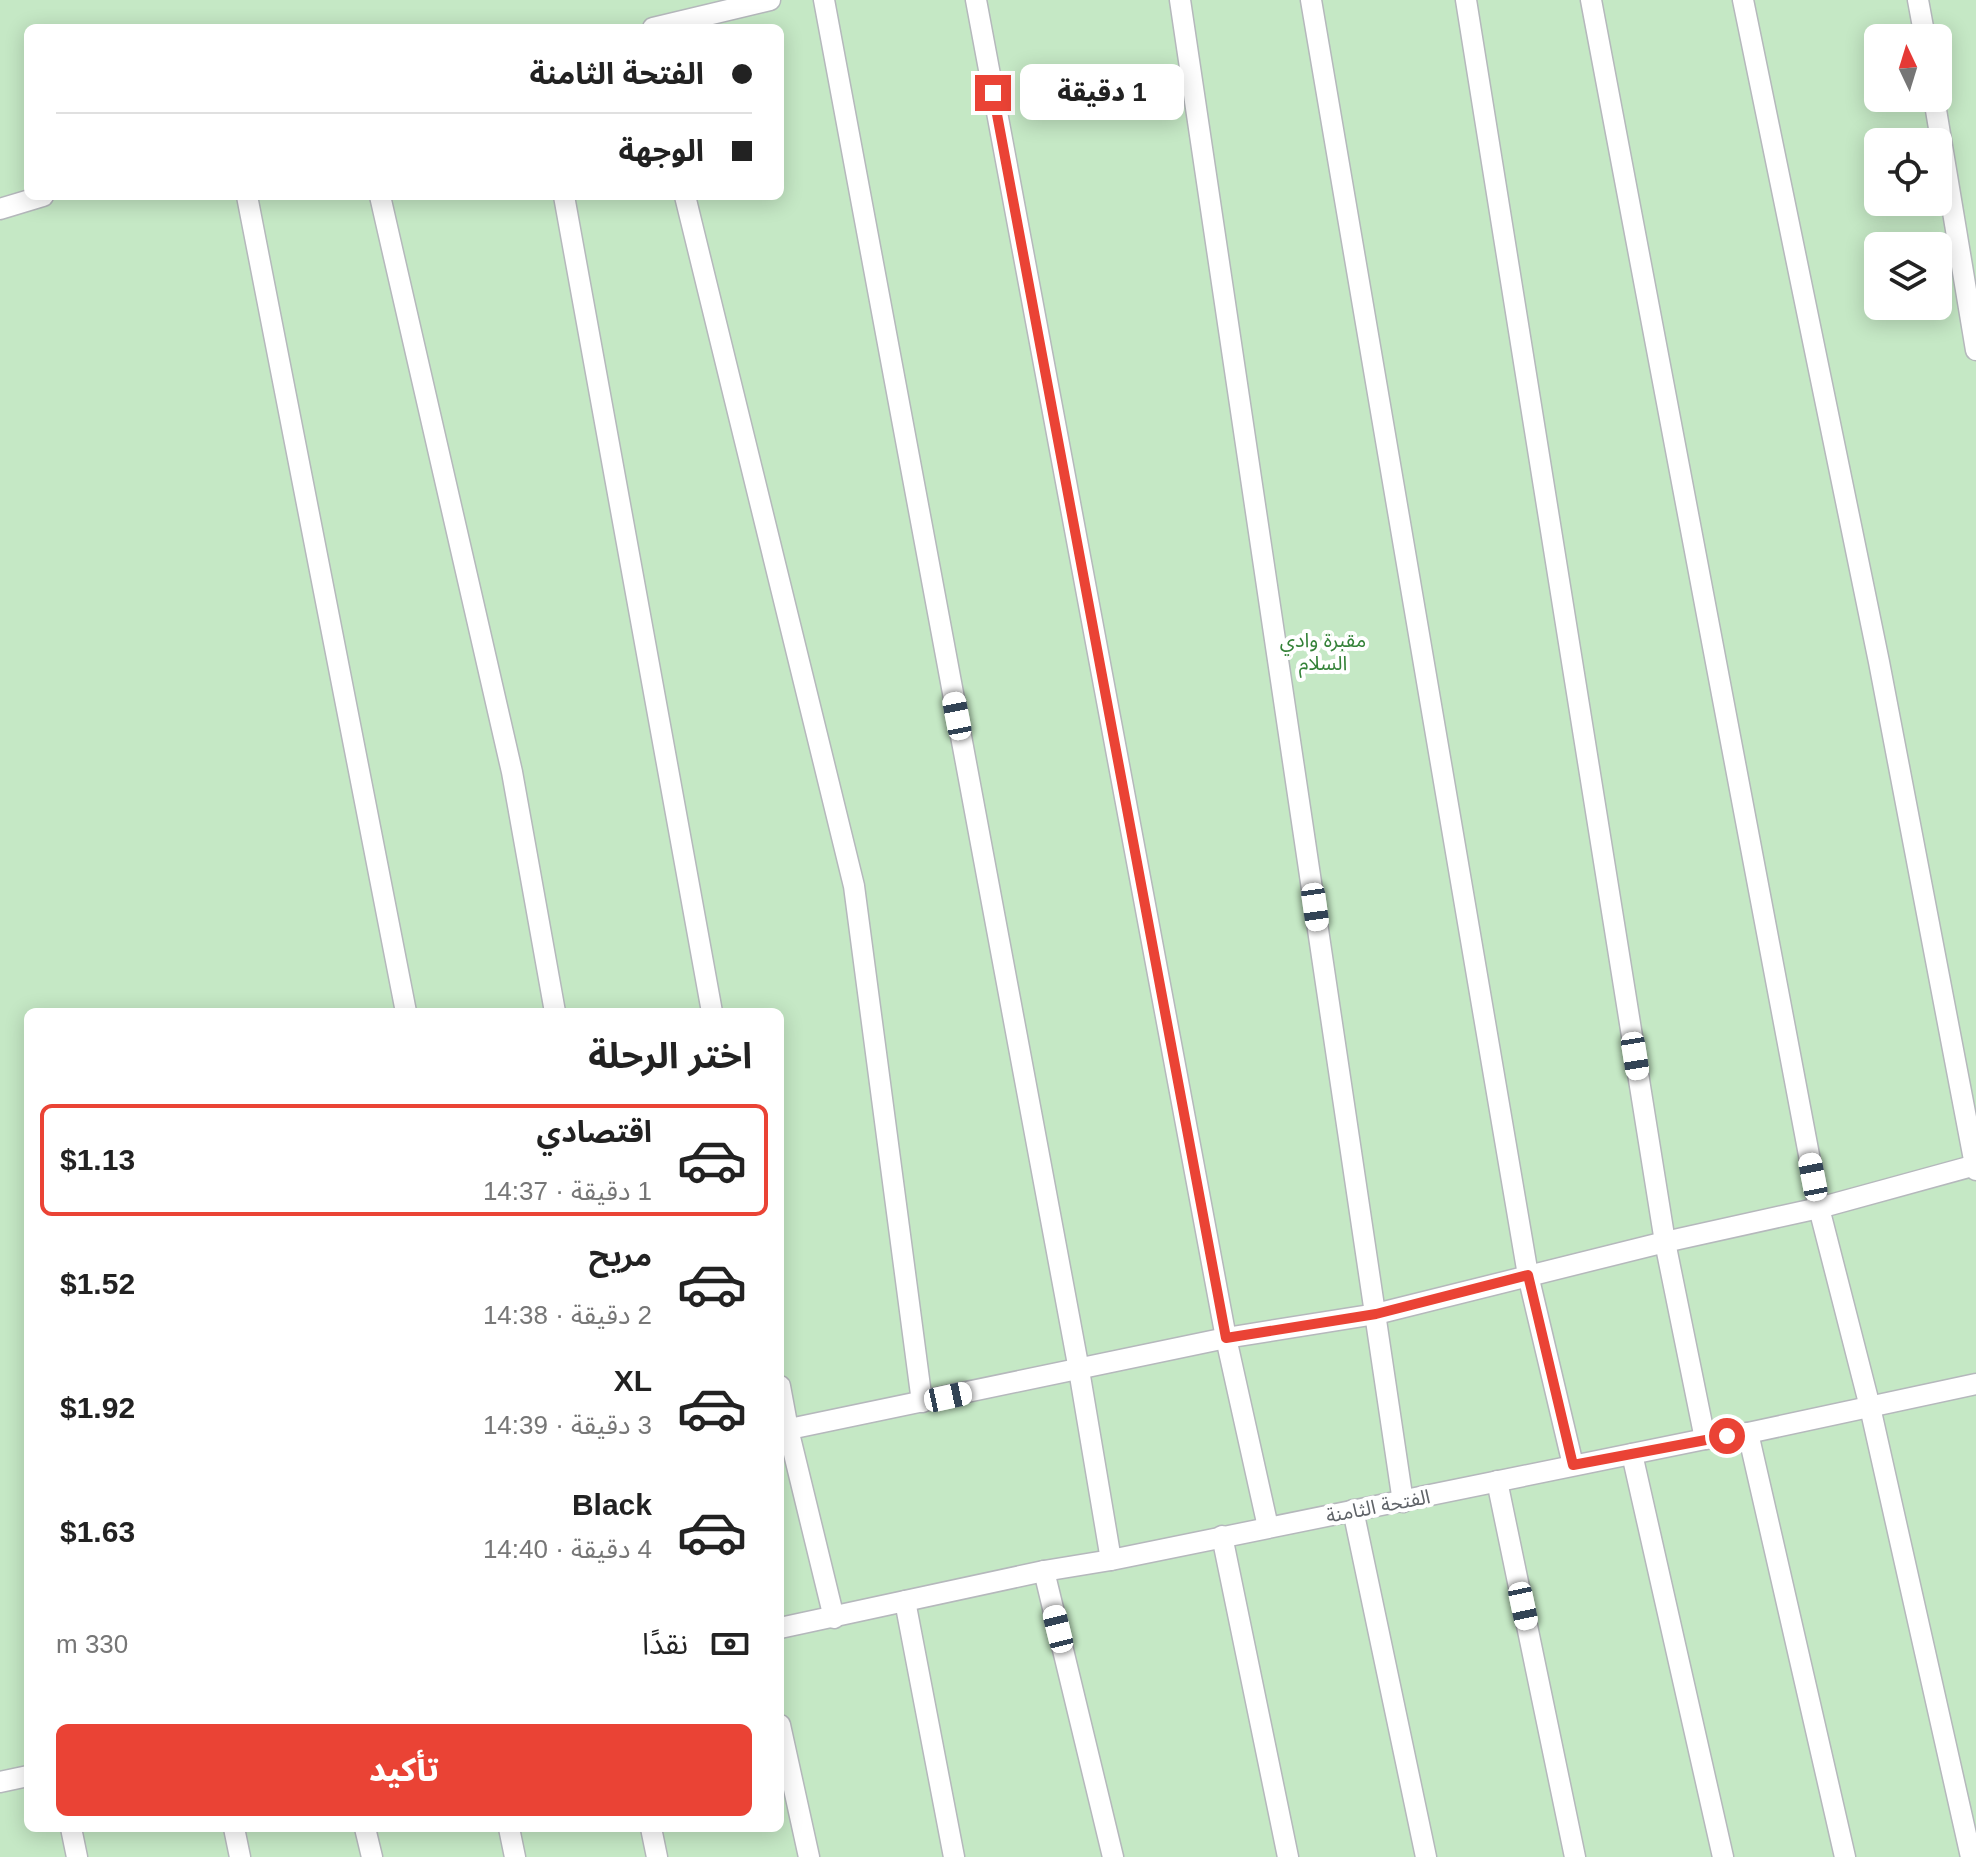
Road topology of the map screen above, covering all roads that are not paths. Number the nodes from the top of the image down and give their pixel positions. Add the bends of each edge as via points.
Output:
1 (770, 0) edge
2 (824, 0) edge
3 (976, 0) edge
4 (1180, 0) edge
5 (1311, 0) edge
6 (1466, 0) edge
7 (1591, 0) edge
8 (1743, 0) edge
9 (1918, 0) edge
10 (670, 24) edge
11 (1922, 24) edge
12 (1936, 112) edge
13 (30, 200) edge
14 (248, 200) edge
15 (381, 200) edge
16 (565, 200) edge
17 (686, 200) edge
18 (0, 209) edge
19 (1976, 350) edge
20 (405, 1008) edge
21 (554, 1008) edge
22 (711, 1008) edge
23 (1976, 1166) edge
24 (1819, 1208) junction
25 (1665, 1242) junction
26 (1528, 1275) junction
27 (1376, 1314) junction
28 (1226, 1338) junction
29 (1079, 1370) junction
30 (1976, 1384) edge
31 (922, 1402) junction
32 (1870, 1407) junction
33 (784, 1430) edge
34 (1748, 1433) junction
35 (1705, 1439) junction
36 (1632, 1454) junction
37 (1573, 1465) junction
38 (1497, 1481) junction
39 (1403, 1502) junction
40 (1353, 1510) junction
41 (1268, 1527) junction
42 (1222, 1536) junction
43 (1111, 1560) junction
44 (1044, 1571) junction
45 (905, 1601) junction
46 (834, 1618) junction
47 (784, 1627) edge
48 (784, 1743) edge
49 (24, 1777) edge
50 (0, 1782) edge
51 (72, 1832) edge
52 (235, 1832) edge
53 (366, 1832) edge
54 (510, 1832) edge
55 (652, 1832) edge
56 (77, 1857) edge
57 (240, 1857) edge
58 (372, 1857) edge
59 (515, 1857) edge
60 (657, 1857) edge
61 (809, 1857) edge
62 (954, 1857) edge
63 (1113, 1857) edge
64 (1288, 1857) edge
65 (1426, 1857) edge
66 (1575, 1857) edge
67 (1723, 1857) edge
68 (1845, 1857) edge
69 (1971, 1857) edge

1 - 10 lane
2 - 29 lane
3 - 28 lane
4 - 27 lane
5 - 26 lane
6 - 25 lane
7 - 24 lane
8 - 23 lane
9 - 11 lane
12 - 19 lane
13 - 18 lane
14 - 20 lane
15 - 21 lane via 512,772
16 - 22 lane
17 - 31 lane via 854,886
23 - 24 lane
24 - 25 lane
24 - 32 lane
25 - 26 lane
25 - 35 lane
26 - 27 lane
26 - 37 lane
27 - 28 lane
27 - 39 lane
28 - 29 lane
28 - 41 lane
29 - 31 lane
29 - 43 lane
30 - 32 lane, الفتحة الثامنة
31 - 33 lane
32 - 34 lane, الفتحة الثامنة
32 - 69 lane
33 - 46 lane
34 - 35 lane, الفتحة الثامنة
34 - 68 lane
35 - 36 lane, الفتحة الثامنة
36 - 37 lane, الفتحة الثامنة
36 - 67 lane
37 - 38 lane, الفتحة الثامنة
38 - 39 lane, الفتحة الثامنة
38 - 66 lane
39 - 40 lane, الفتحة الثامنة
40 - 41 lane, الفتحة الثامنة
40 - 65 lane
41 - 42 lane, الفتحة الثامنة
42 - 43 lane, الفتحة الثامنة
42 - 64 lane
43 - 44 lane, الفتحة الثامنة
44 - 45 lane, الفتحة الثامنة
44 - 63 lane
45 - 46 lane, الفتحة الثامنة
45 - 62 lane
46 - 47 lane, الفتحة الثامنة
48 - 61 lane
49 - 50 lane
51 - 56 lane
52 - 57 lane
53 - 58 lane
54 - 59 lane
55 - 60 lane

